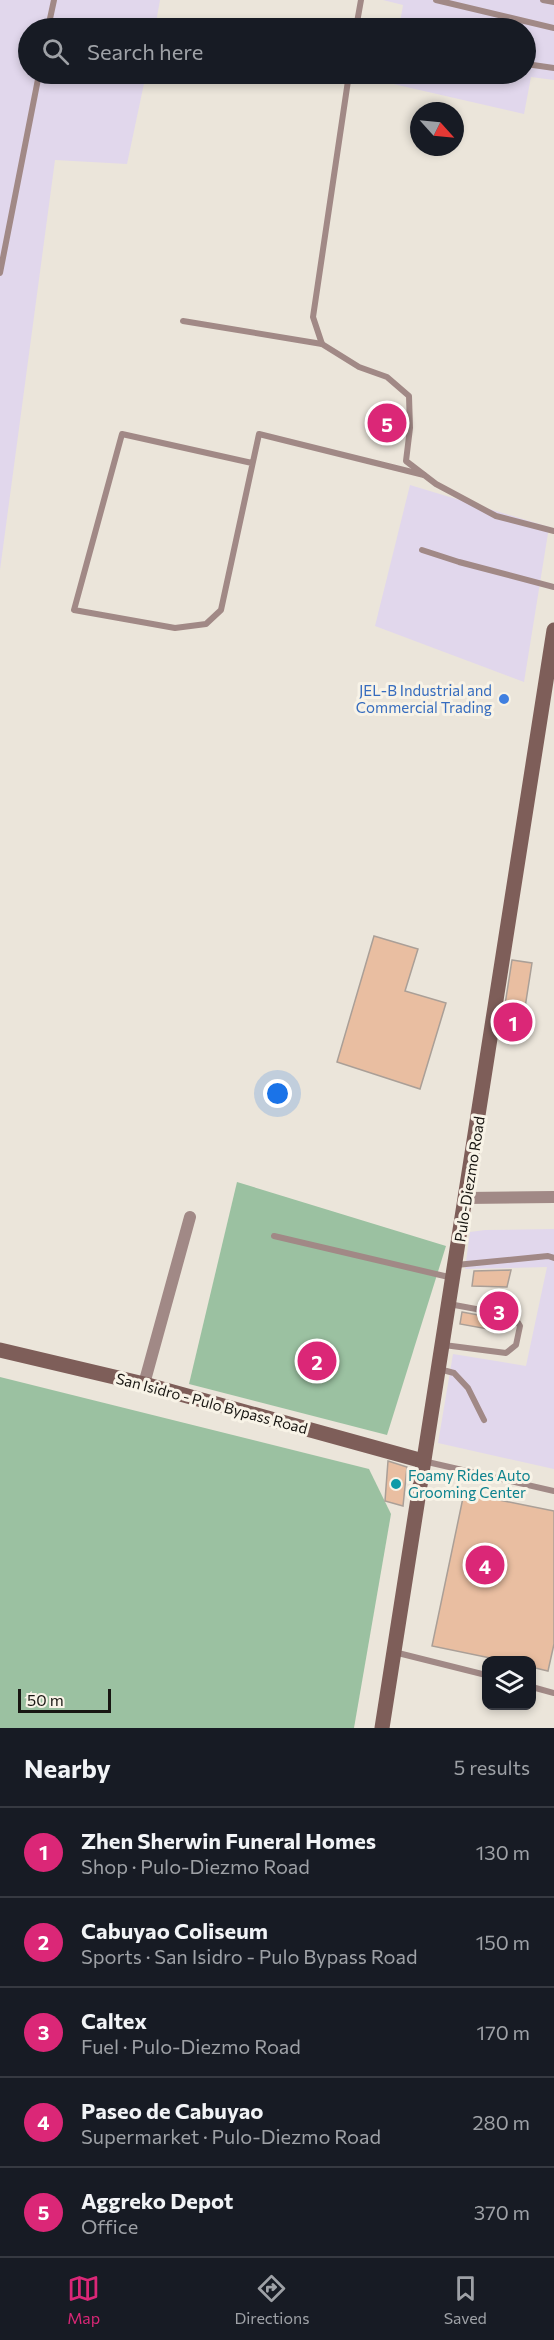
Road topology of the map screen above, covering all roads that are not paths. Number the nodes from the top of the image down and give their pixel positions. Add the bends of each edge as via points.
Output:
1 (54, 0) edge
2 (361, 0) edge
3 (436, 0) edge
4 (543, 0) edge
5 (554, 2) edge
6 (50, 18) edge
7 (358, 18) edge
8 (512, 18) edge
9 (536, 24) edge
10 (554, 28) edge
11 (536, 66) edge
12 (554, 68) edge
13 (37, 84) edge
14 (348, 84) edge
15 (0, 273) edge
16 (183, 321) dead end
17 (322, 344) junction
18 (252, 463) junction
19 (424, 475) junction
20 (554, 531) edge
21 (422, 550) dead end
22 (554, 587) edge
23 (554, 630) edge
24 (554, 1197) edge
25 (466, 1198) junction
26 (190, 1217) dead end
27 (274, 1236) dead end
28 (554, 1258) edge
29 (454, 1272) junction
30 (449, 1304) junction
31 (442, 1345) junction
32 (0, 1350) edge
33 (438, 1369) junction
34 (144, 1384) junction
35 (484, 1420) dead end
36 (423, 1461) junction
37 (554, 1491) edge
38 (394, 1652) junction
39 (482, 1674) edge
40 (536, 1688) edge
41 (554, 1693) edge
42 (382, 1728) edge

1 - 6 lane
2 - 7 lane
3 - 8 lane
4 - 5 lane
9 - 10 lane
11 - 12 lane
13 - 15 lane
14 - 17 lane via 313,317
16 - 17 lane
17 - 19 lane via 387,377 409,396 406,461
18 - 18 lane via 122,434 74,610 175,628 206,624 221,610
18 - 19 lane via 259,434
19 - 20 lane via 496,516
21 - 22 lane
23 - 25 main road, Pulo-Diezmo Road
24 - 25 street
25 - 29 main road, Pulo-Diezmo Road
26 - 34 street
27 - 29 lane
28 - 29 lane
29 - 30 main road, Pulo-Diezmo Road
30 - 31 main road, Pulo-Diezmo Road
30 - 31 lane via 514,1316 520,1326 516,1344 506,1353
31 - 33 main road, Pulo-Diezmo Road
32 - 34 main road, San Isidro - Pulo Bypass Road
33 - 35 lane via 454,1373 468,1388
33 - 36 main road, Pulo-Diezmo Road
34 - 36 main road, San Isidro - Pulo Bypass Road
36 - 37 lane
36 - 38 main road, Pulo-Diezmo Road
38 - 39 lane
38 - 42 main road, Pulo-Diezmo Road
40 - 41 lane

